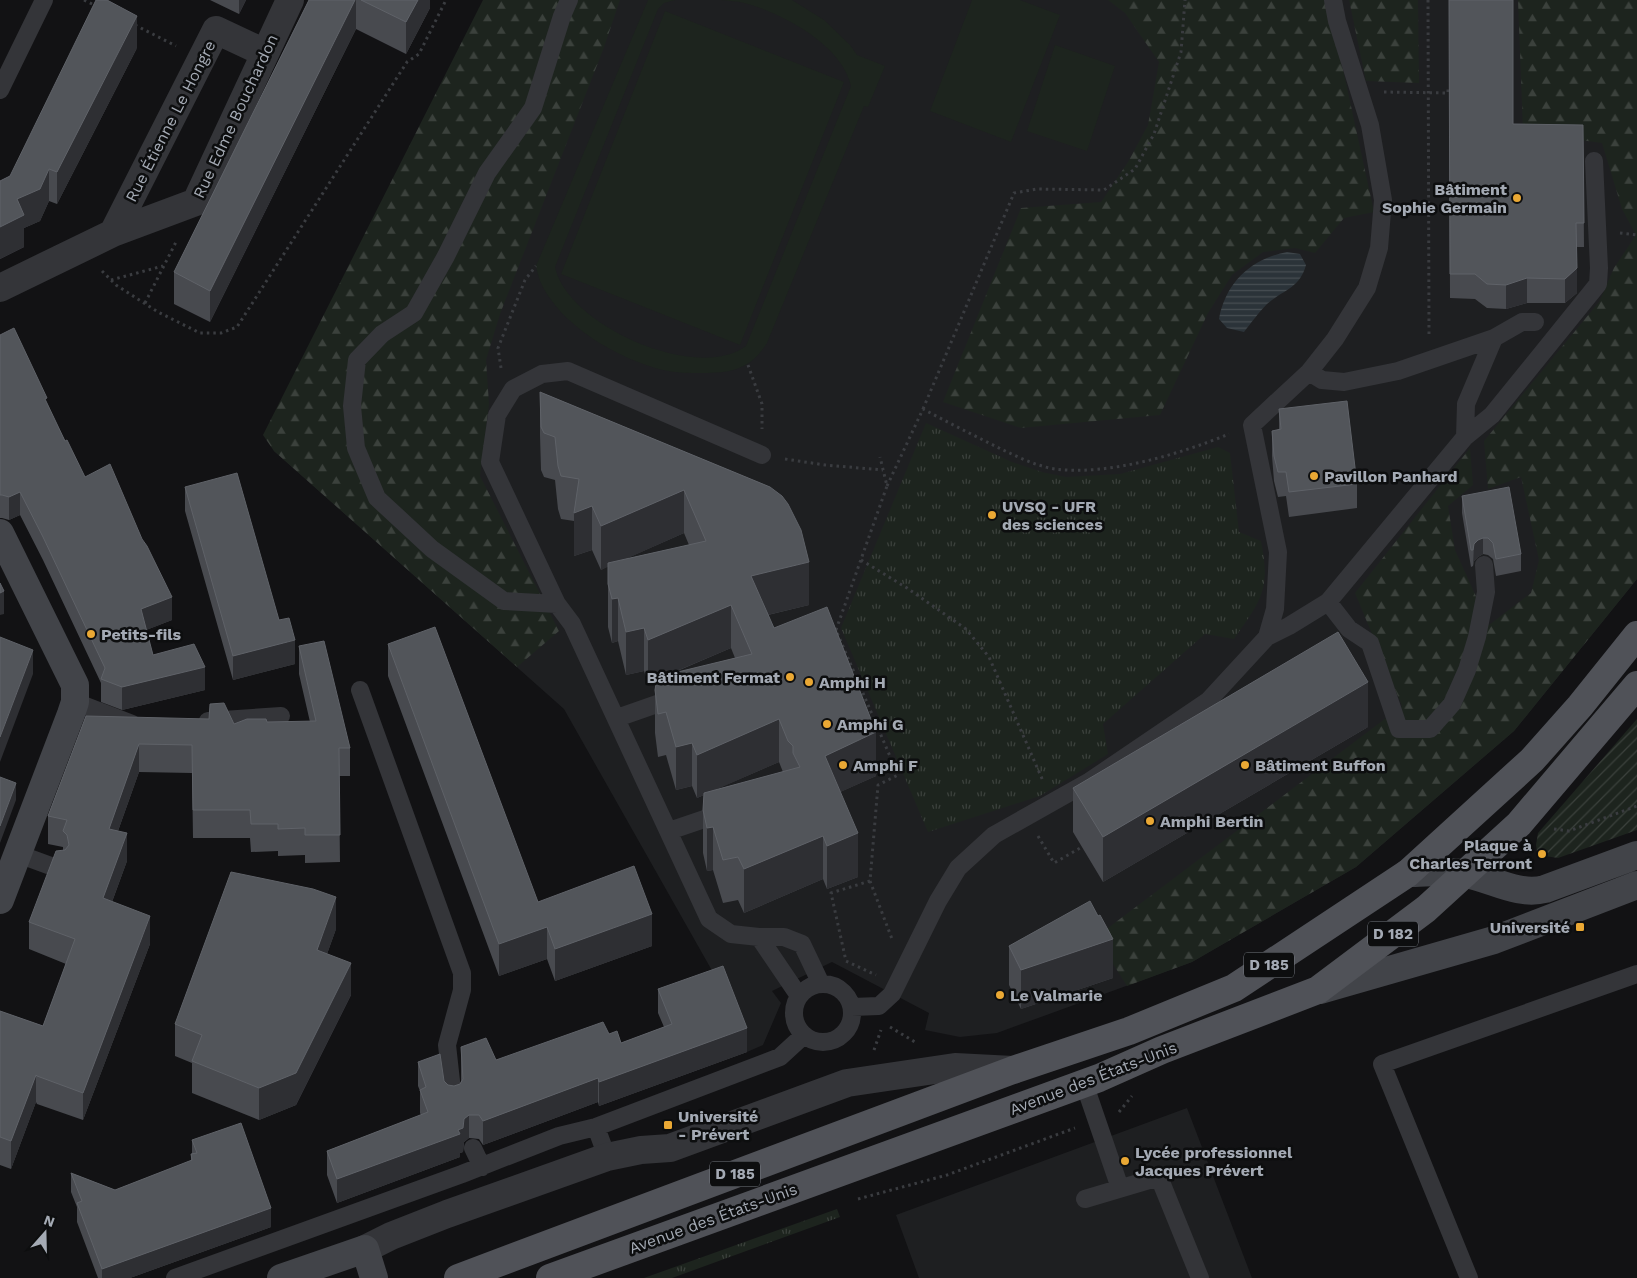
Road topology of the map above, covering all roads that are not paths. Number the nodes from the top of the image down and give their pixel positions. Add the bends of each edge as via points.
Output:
1 (44, 0) edge
2 (290, 0) edge
3 (569, 0) edge
4 (1333, 0) edge
5 (265, 53) junction
6 (0, 90) edge
7 (1594, 160) dead end
8 (113, 234) junction
9 (0, 288) edge
10 (1535, 322) dead end
11 (1494, 338) junction
12 (1309, 372) junction
13 (1465, 437) junction
14 (762, 455) road end
15 (0, 533) edge
16 (1484, 565) dead end
17 (1328, 602) junction
18 (557, 604) junction
19 (1637, 635) edge
20 (1267, 637) junction
21 (1637, 685) edge
22 (360, 690) dead end
23 (689, 692) edge
24 (75, 702) junction
25 (281, 716) dead end
26 (617, 718) junction
27 (195, 722) edge
28 (146, 725) edge
29 (739, 808) edge
30 (669, 831) junction
31 (18, 854) junction
32 (1637, 855) edge
33 (59, 869) edge
34 (1408, 873) junction
35 (1465, 874) junction
36 (1637, 885) edge
37 (0, 900) edge
38 (758, 937) junction
39 (1637, 974) edge
40 (821, 984) junction
41 (1318, 990) junction
42 (799, 996) junction
43 (852, 1007) junction
44 (804, 1035) junction
45 (1013, 1070) junction
46 (1084, 1083) junction
47 (453, 1099) edge
48 (596, 1127) junction
49 (473, 1148) dead end
50 (607, 1157) junction
51 (482, 1167) junction
52 (1120, 1188) junction
53 (1085, 1199) dead end
54 (365, 1250) junction
55 (175, 1278) edge
56 (281, 1278) edge
57 (374, 1278) edge
58 (458, 1278) edge
59 (550, 1278) edge
60 (1200, 1278) edge
61 (1469, 1278) edge

1 - 6 lane
2 - 5 street, Rue Edme Bouchardon
3 - 18 lane via 533,108 487,173 414,313 382,334 357,360 352,406 356,448 377,498 432,549 504,601
4 - 12 lane via 1370,125 1383,200 1379,248 1367,288 1335,339
5 - 8 street, Rue Edme Bouchardon via 196,202
5 - 8 street, Rue Étienne Le Hongre via 216,30
7 - 13 lane via 1598,284 1492,414
8 - 9 street, Rue Edme Bouchardon
10 - 11 lane via 1522,322
11 - 12 lane via 1398,371 1344,382 1322,380
11 - 13 lane via 1466,404
12 - 20 lane via 1252,425 1278,552 1275,609
13 - 17 lane
14 - 18 lane via 568,371 542,374 513,390 497,416 490,462
15 - 24 main road via 75,685
16 - 17 lane via 1486,592 1467,670 1452,704 1430,729 1399,729 1370,643 1349,629
17 - 20 lane
18 - 26 lane via 572,624
19 - 34 main road, Avenue des États-Unis via 1532,760
20 - 43 lane via 1208,701 1090,781 994,835 958,868 897,983 879,1006
21 - 35 main road, D 182 via 1519,824
22 - 47 lane via 462,973 462,990 447,1045
23 - 26 lane
24 - 28 lane via 123,722
24 - 31 main road
25 - 27 lane
26 - 30 lane
29 - 30 lane
30 - 38 lane via 710,919 731,934
31 - 33 lane
31 - 37 main road
32 - 35 main road via 1535,891 1520,890
34 - 35 main road
34 - 45 main road, Avenue des États-Unis / D 185 via 1234,988 1129,1031
35 - 41 main road, D 182 via 1426,909
36 - 41 main road, Avenue des États-Unis / D 185 via 1494,940
38 - 40 lane via 784,938 802,944
38 - 42 lane
39 - 61 lane via 1382,1064
40 - 42 lane via 812,985
40 - 43 lane via 832,984 841,989
41 - 46 main road, Avenue des États-Unis / D 185
42 - 44 lane via 794,1016
43 - 44 lane via 852,1019 838,1038 827,1042
44 - 48 lane via 780,1057
45 - 50 street, Avenue des États-Unis via 955,1067 847,1083 670,1148
45 - 58 main road, Avenue des États-Unis / D 185
46 - 52 lane
46 - 59 main road, Avenue des États-Unis / D 185
48 - 50 lane
48 - 51 lane via 559,1136
49 - 51 lane
50 - 54 street, Avenue des États-Unis via 391,1236
51 - 55 lane
52 - 53 lane
52 - 60 lane via 1159,1177
54 - 56 main road, Avenue des États-Unis
54 - 57 main road

